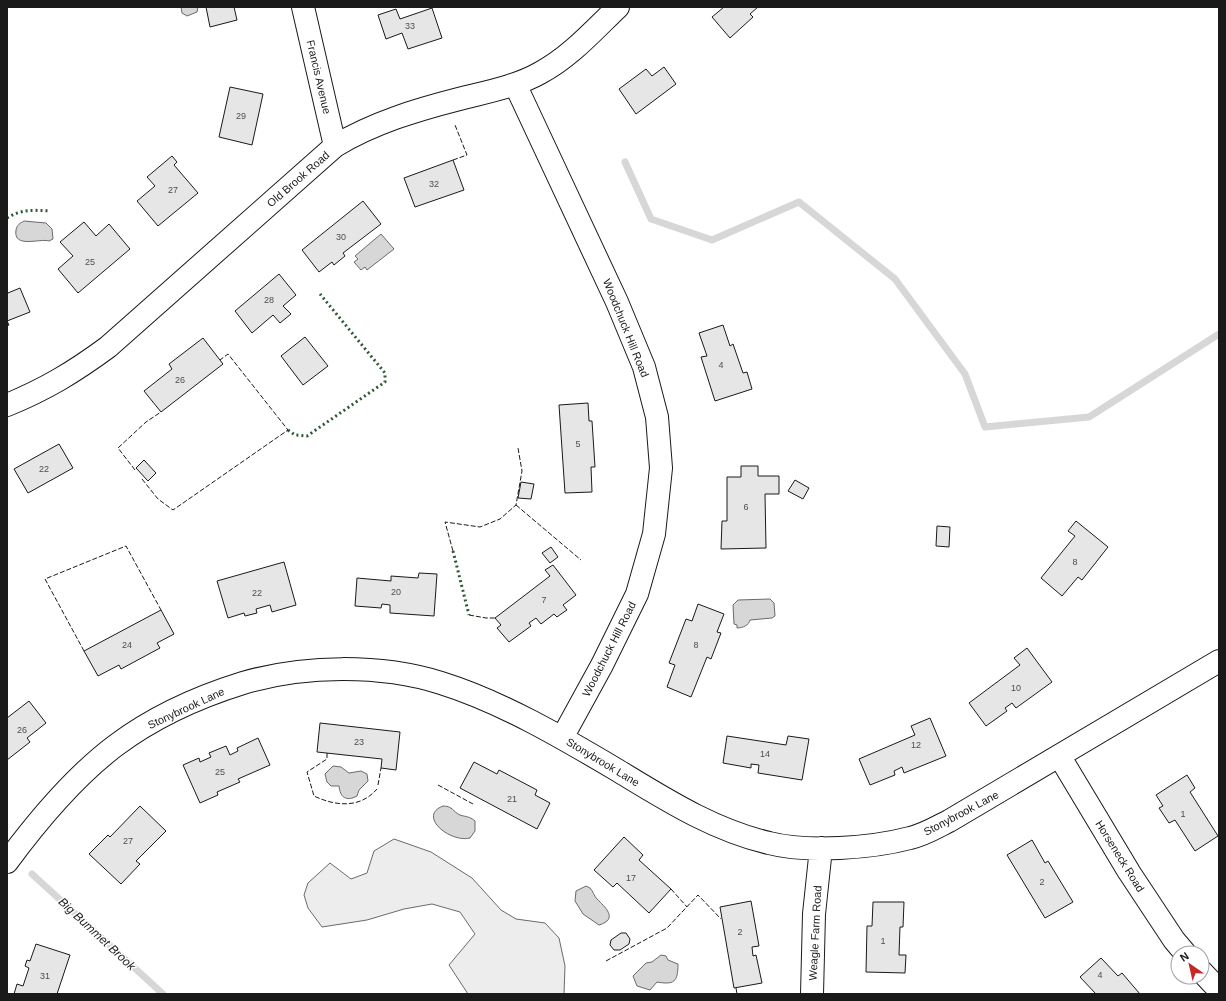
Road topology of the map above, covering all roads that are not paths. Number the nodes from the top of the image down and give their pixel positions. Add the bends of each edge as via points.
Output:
1 (303, 7) edge
2 (618, 7) edge
3 (515, 84) junction
4 (335, 146) junction
5 (7, 405) edge
6 (1219, 661) edge
7 (562, 738) junction
8 (1060, 757) junction
9 (821, 848) junction
10 (7, 862) edge
11 (1178, 945) edge
12 (1210, 980) edge
13 (1219, 990) edge
14 (812, 994) edge

1 - 4 street, Francis Avenue
2 - 3 street, Old Brook Road via 560,61 539,74
3 - 4 street, Old Brook Road via 401,116 359,132
3 - 7 street, Woodchuck Hill Road via 617,302 644,367 656,418 661,468 654,534 637,594
4 - 5 street, Old Brook Road via 108,346 76,371 40,391
6 - 8 street, Stonybrook Lane
7 - 9 street, Stonybrook Lane via 689,813 733,833 771,844
7 - 10 street, Stonybrook Lane via 483,699 440,683 390,672 318,669 270,676 216,692 157,719 116,746 79,778
8 - 9 street, Stonybrook Lane via 949,821 913,837 876,845
8 - 11 street, Horseneck Road via 1129,872
9 - 14 street, Weagle Farm Road via 814,914
12 - 13 street

